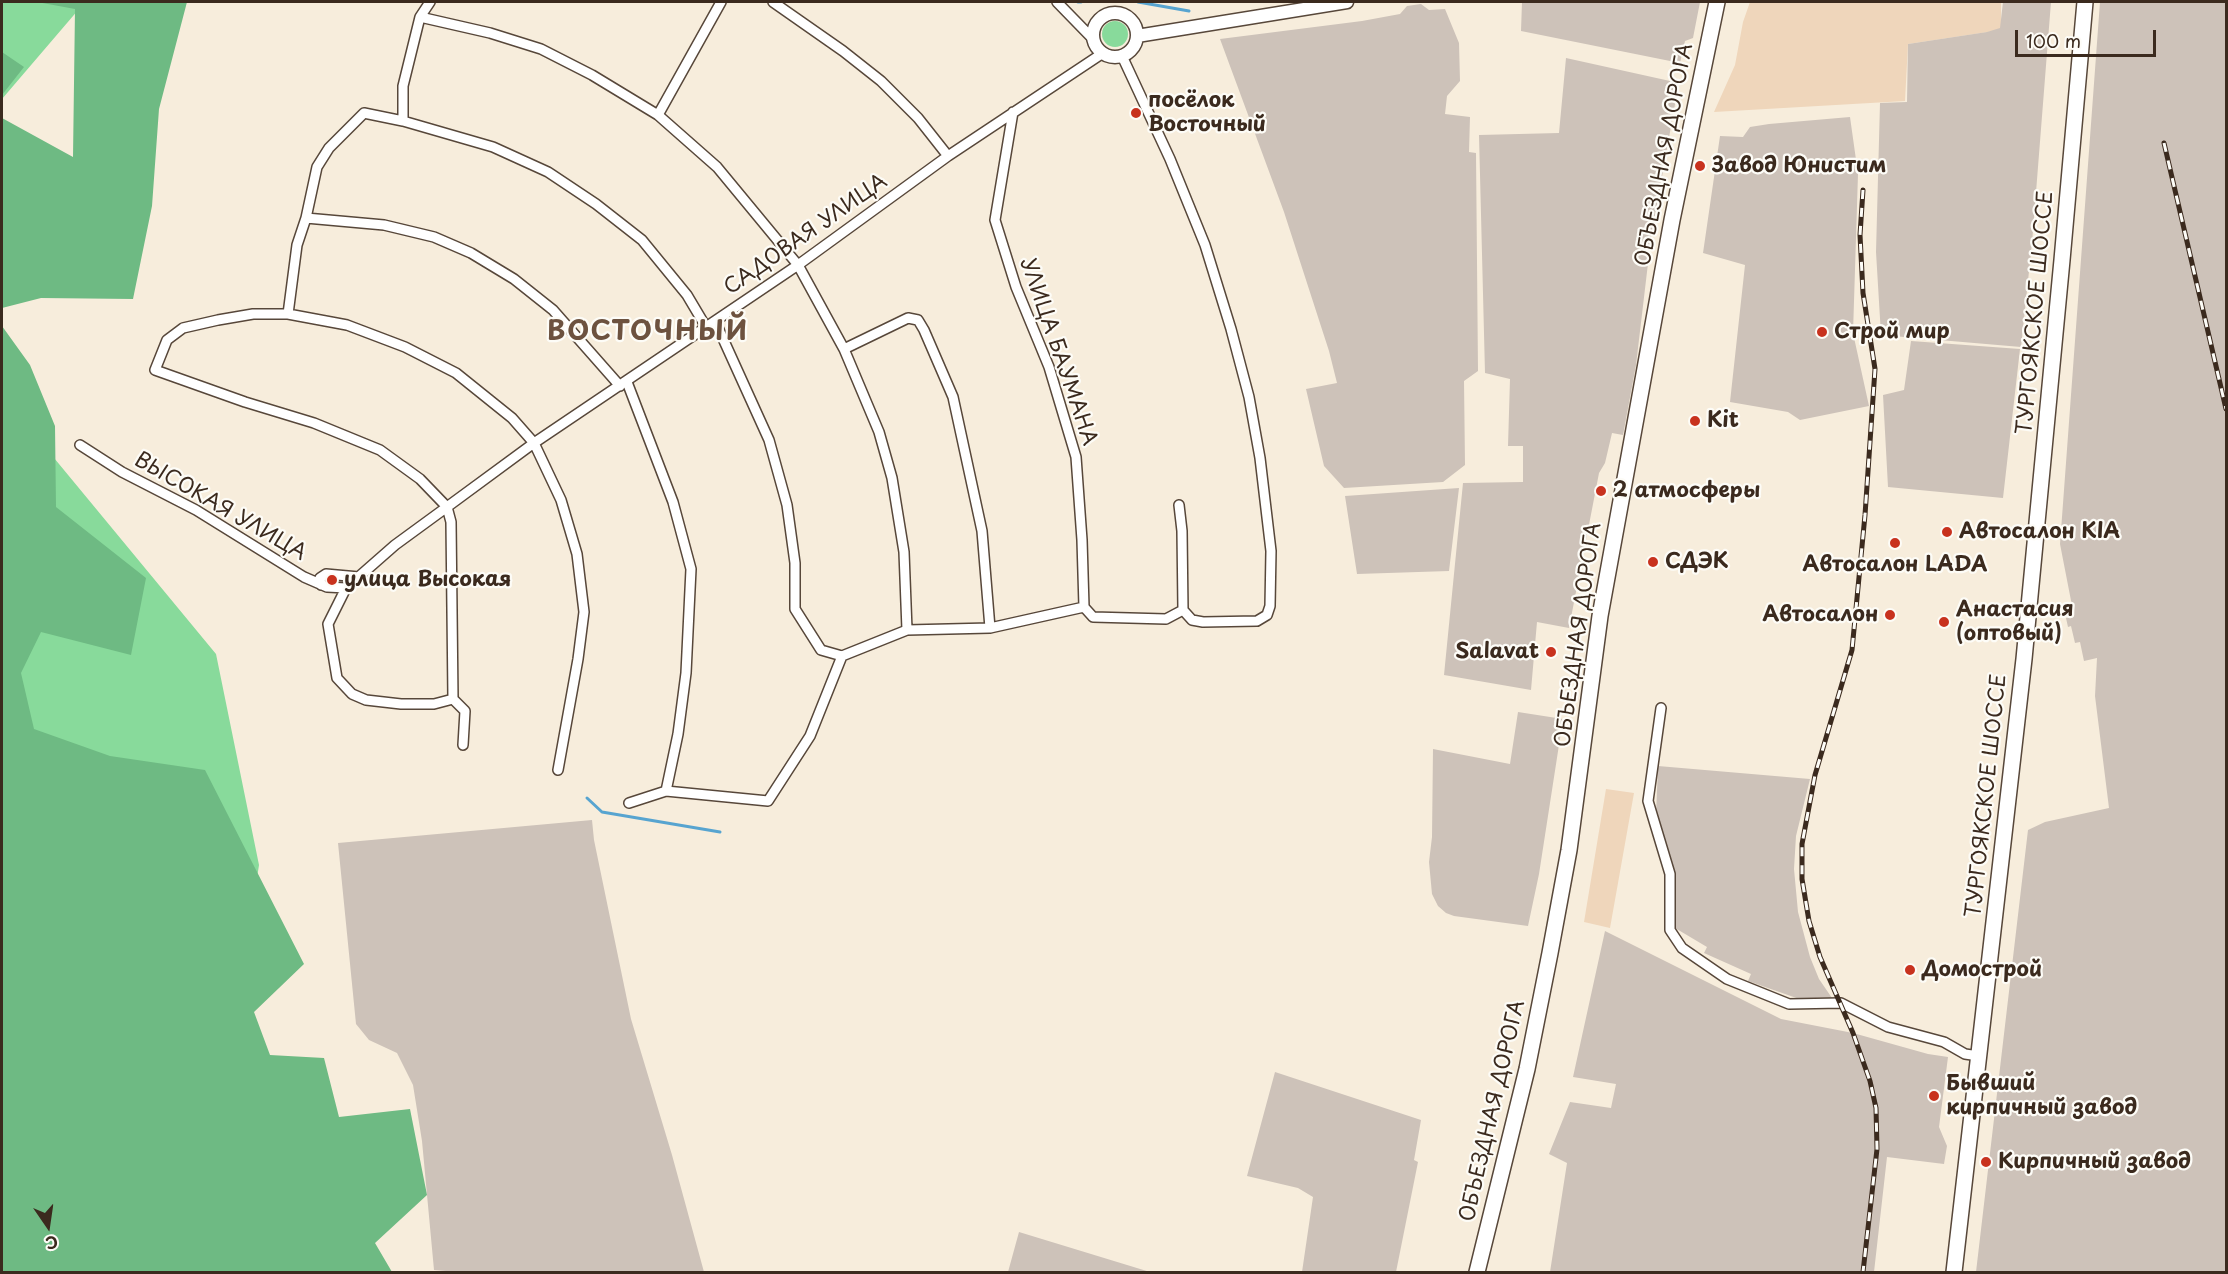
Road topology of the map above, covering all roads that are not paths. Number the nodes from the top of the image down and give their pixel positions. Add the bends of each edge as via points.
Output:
1 (430, 2) edge
2 (721, 2) edge
3 (773, 2) edge
4 (1056, 2) edge
5 (1347, 2) edge
6 (1717, 2) edge
7 (2085, 2) edge
8 (1110, 7) edge
9 (420, 17) junction
10 (1137, 36) junction
11 (1094, 40) junction
12 (1103, 53) junction
13 (1122, 56) junction
14 (1013, 112) junction
15 (658, 116) junction
16 (403, 121) junction
17 (948, 156) junction
18 (306, 218) junction
19 (798, 265) junction
20 (288, 314) junction
21 (715, 321) junction
22 (706, 327) junction
23 (844, 349) junction
24 (624, 384) junction
25 (534, 443) junction
26 (80, 445) dead end
27 (1179, 505) dead end
28 (447, 507) junction
29 (359, 578) junction
30 (321, 585) junction
31 (346, 588) junction
32 (1084, 607) junction
33 (1183, 610) junction
34 (990, 628) junction
35 (907, 630) junction
36 (842, 656) junction
37 (453, 699) junction
38 (1661, 708) dead end
39 (464, 745) dead end
40 (558, 770) dead end
41 (666, 791) junction
42 (629, 803) dead end
43 (1979, 1056) junction
44 (1477, 1272) edge
45 (1954, 1272) edge

1 - 9 street
2 - 15 street
3 - 17 street via 881,81
4 - 11 street
5 - 10 street
6 - 44 main road, ОБЪЕЗДНАЯ ДОРОГА via 1672,220 1600,616 1569,850 1527,1069
7 - 43 main road, ТУРГОЯКСКОЕ ШОССЕ via 2038,518
8 - 10 street via 1129,18
8 - 11 street via 1095,26
9 - 15 street via 541,49
9 - 16 street via 403,86
10 - 13 street via 1130,52
11 - 12 street
12 - 13 street
12 - 14 street, САДОВАЯ УЛИЦА
13 - 33 street via 1205,245 1231,329 1249,397 1271,550 1267,615 1257,621 1203,622 1192,620
14 - 17 street, САДОВАЯ УЛИЦА
14 - 32 street, УЛИЦА БАУМАНА via 995,220 1076,457
15 - 19 street via 717,167
16 - 18 street via 364,113 328,148 316,167
16 - 22 street via 493,147 548,172 596,204 642,240 687,295
17 - 19 street, САДОВАЯ УЛИЦА
18 - 20 street via 297,245
18 - 24 street via 384,225 434,237 471,253 514,279 553,310
19 - 21 street, САДОВАЯ УЛИЦА
19 - 23 street
20 - 25 street via 347,325 405,347 456,373 513,418
20 - 28 street via 253,314 183,328 167,340 155,370 315,423 380,450 420,479
21 - 22 street, САДОВАЯ УЛИЦА
21 - 36 street via 769,440 784,495 795,563 795,609 821,650
22 - 24 street, САДОВАЯ УЛИЦА
23 - 34 street via 908,318 918,320 924,330 953,397 982,531
23 - 35 street via 879,432 892,478 904,552
24 - 25 street, САДОВАЯ УЛИЦА
24 - 41 street via 674,502 691,569 686,673
25 - 28 street, САДОВАЯ УЛИЦА
25 - 40 street via 561,500 574,543 584,612
26 - 30 street, ВЫСОКАЯ УЛИЦА
27 - 33 street
28 - 29 street, САДОВАЯ УЛИЦА via 394,545
28 - 37 street via 452,522
29 - 30 street via 326,574 320,578
29 - 31 street, САДОВАЯ УЛИЦА
30 - 31 street, ВЫСОКАЯ УЛИЦА
31 - 37 street via 328,624 337,678 344,688 366,700 401,704 434,704
32 - 33 street via 1093,617 1166,619
32 - 34 street
34 - 35 street
35 - 36 street
36 - 41 street via 810,735 768,801
37 - 39 street via 465,711
38 - 43 street via 1648,801 1670,874 1670,930 1682,948 1727,979 1789,1004 1841,1003 1888,1027
41 - 42 street
43 - 45 main road, ТУРГОЯКСКОЕ ШОССЕ

